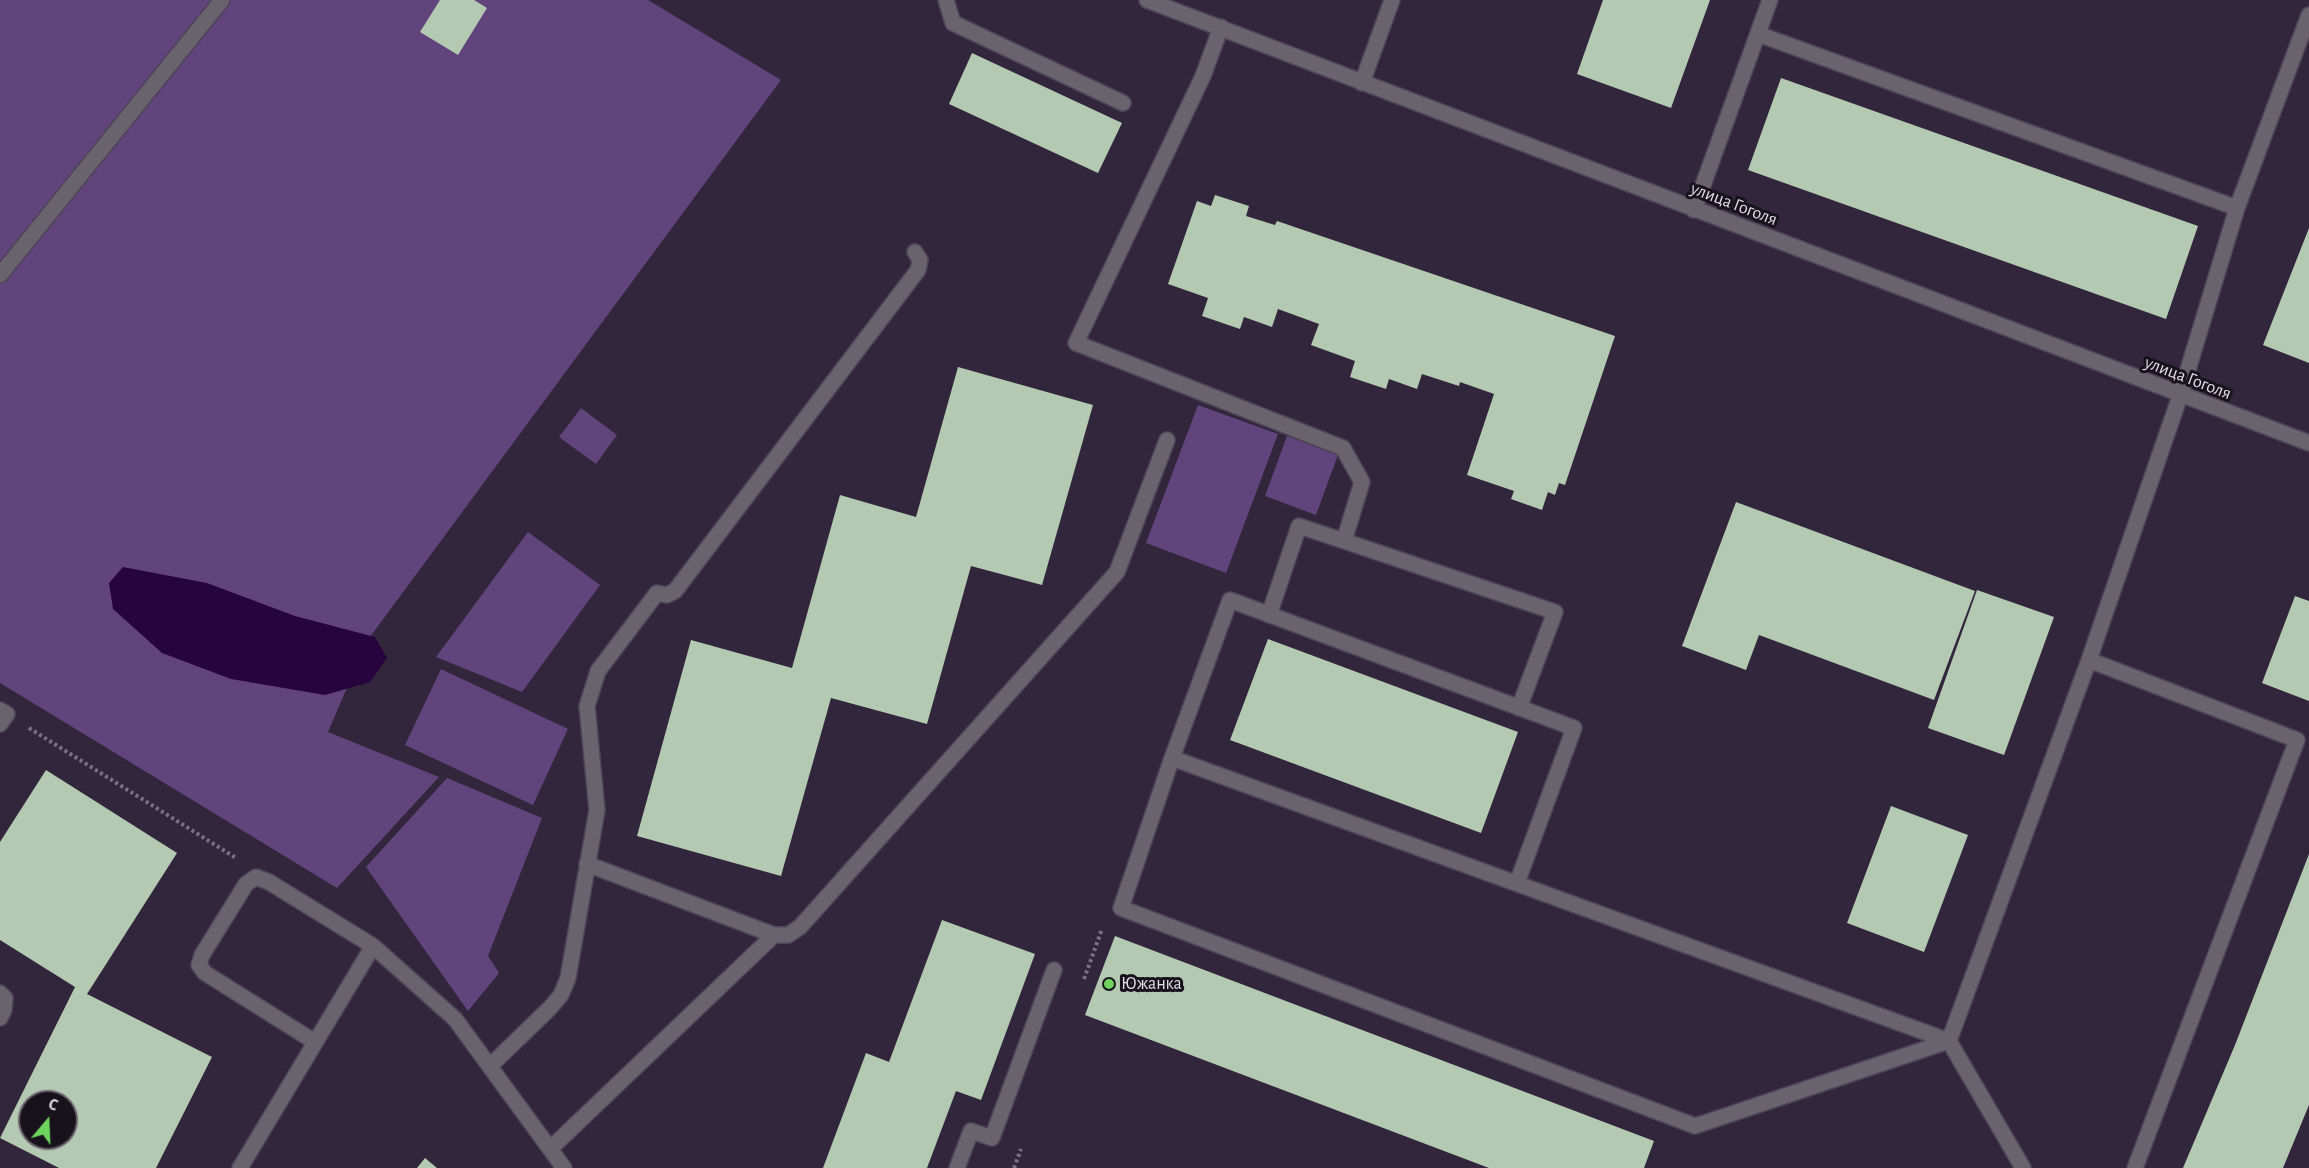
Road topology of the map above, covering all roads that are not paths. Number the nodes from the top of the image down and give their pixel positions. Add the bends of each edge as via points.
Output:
1 (222, 0) edge
2 (946, 0) edge
3 (1147, 0) edge
4 (1392, 0) edge
5 (1770, 0) edge
6 (2309, 15) edge
7 (1221, 27) junction
8 (1758, 34) junction
9 (1362, 83) junction
10 (1122, 103) dead end
11 (2237, 208) junction
12 (1694, 210) junction
13 (915, 252) dead end
14 (0, 275) edge
15 (2180, 396) junction
16 (1167, 440) dead end
17 (2309, 443) edge
18 (1344, 541) junction
19 (1269, 615) junction
20 (2089, 660) junction
21 (1520, 708) junction
22 (1172, 758) junction
23 (587, 864) junction
24 (1517, 883) junction
25 (774, 935) junction
26 (373, 946) junction
27 (1054, 970) dead end
28 (0, 993) edge
29 (0, 1018) edge
30 (1949, 1041) junction
31 (315, 1042) junction
32 (489, 1066) junction
33 (549, 1149) junction
34 (240, 1168) edge
35 (564, 1168) edge
36 (957, 1168) edge
37 (2023, 1168) edge
38 (2135, 1168) edge

1 - 14 street
2 - 10 street via 953,23
3 - 7 street, улица Гоголя
4 - 9 street
5 - 8 street
6 - 11 street
7 - 9 street, улица Гоголя
7 - 18 street via 1203,76 1076,343 1343,448 1362,482
8 - 11 street
8 - 12 street
9 - 12 street, улица Гоголя
11 - 15 street
12 - 15 street, улица Гоголя
13 - 23 street via 920,260 918,270 876,327 675,591 667,595 657,593 598,671 587,706 597,810
15 - 17 street, улица Гоголя
15 - 20 street
16 - 25 street via 1118,572 800,927 788,935
18 - 19 street via 1299,526
18 - 21 street via 1555,612
19 - 21 street
19 - 22 street via 1230,600
20 - 30 street
20 - 38 street via 2297,740
21 - 24 street via 1574,728
22 - 24 street
22 - 30 street via 1120,908 1695,1126
23 - 25 street
23 - 32 street via 561,995
24 - 30 street
25 - 33 street
26 - 31 street
26 - 31 street via 256,877 246,884 202,955 199,965 206,974
26 - 32 street via 455,1019
27 - 36 street via 992,1138 971,1131
28 - 29 street via 5,998
30 - 37 street
31 - 34 street
32 - 33 street
33 - 35 street

